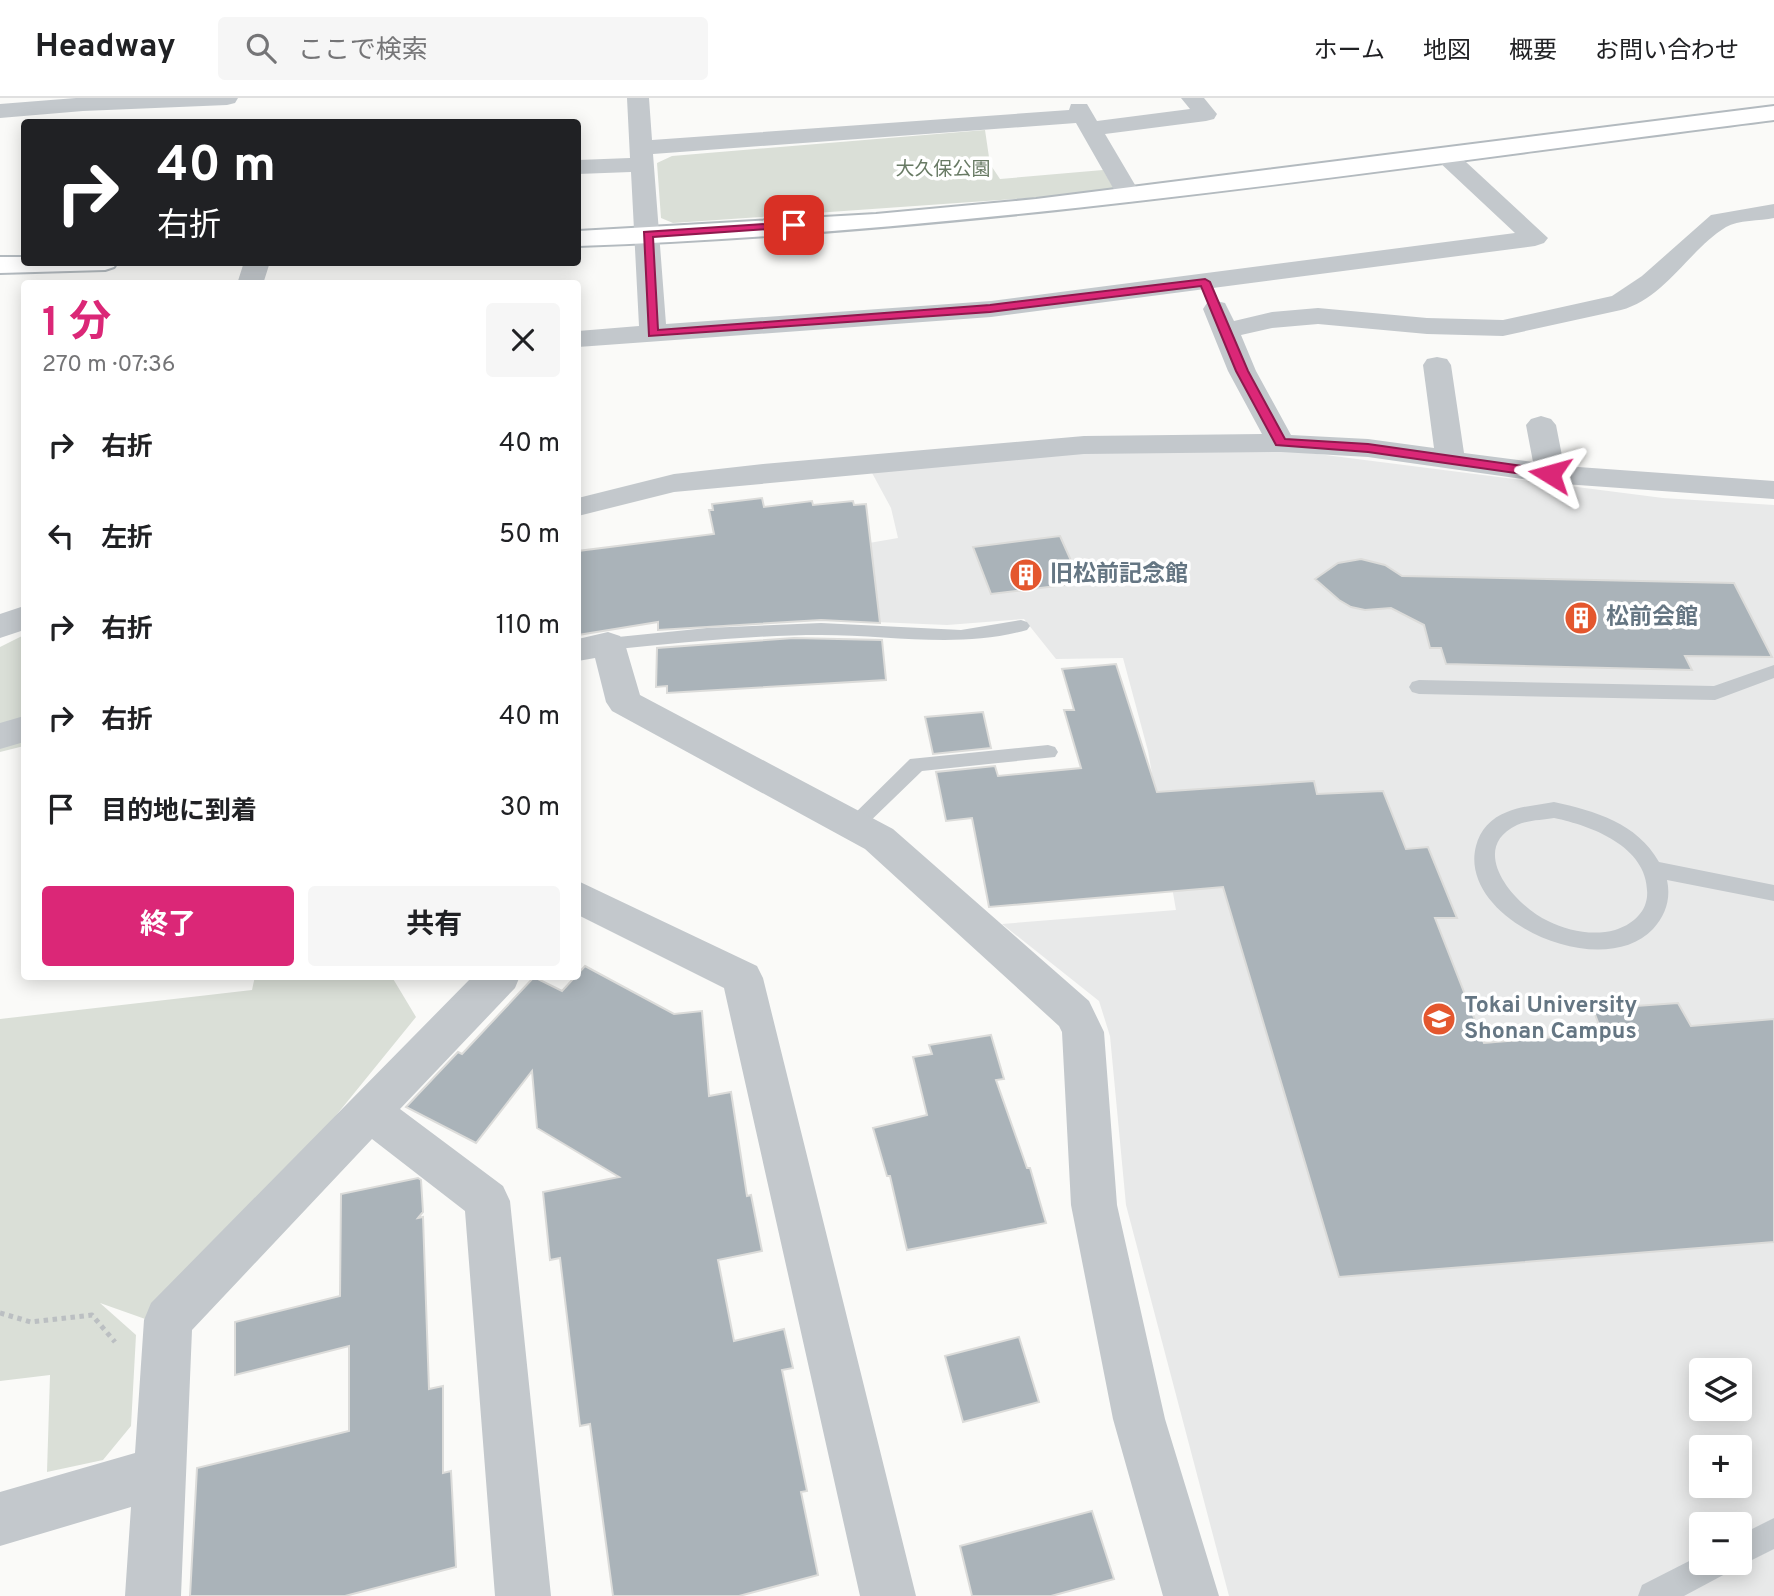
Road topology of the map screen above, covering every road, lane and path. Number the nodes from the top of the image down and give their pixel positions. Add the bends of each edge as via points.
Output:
1 (227, 98) edge
2 (638, 98) edge
3 (1192, 98) edge
4 (0, 111) edge
5 (1774, 113) edge
6 (1082, 114) edge
7 (1444, 155) junction
8 (641, 156) junction
9 (581, 166) edge
10 (1129, 195) junction
11 (1774, 211) edge
12 (648, 234) junction
13 (581, 239) edge
14 (21, 264) edge
15 (0, 265) edge
16 (1205, 282) junction
17 (1225, 331) junction
18 (653, 334) junction
19 (581, 339) edge
20 (1437, 365) dead end
21 (1541, 425) dead end
22 (1281, 443) junction
23 (1450, 460) junction
24 (1550, 474) junction
25 (1774, 489) edge
26 (581, 505) edge
27 (21, 618) edge
28 (1021, 626) dead end
29 (0, 627) edge
30 (593, 647) edge
31 (1774, 671) edge
32 (1419, 687) dead end
33 (21, 730) edge
34 (0, 736) edge
35 (1048, 752) dead end
36 (854, 824) junction
37 (1653, 870) junction
38 (1774, 893) edge
39 (581, 898) edge
40 (496, 980) edge
41 (371, 1113) junction
42 (0, 1313) edge
43 (119, 1347) dead end
44 (161, 1472) junction
45 (0, 1518) edge
46 (1774, 1533) edge
47 (1752, 1545) edge
48 (1694, 1575) edge
49 (153, 1596) edge
50 (523, 1596) edge
51 (888, 1596) edge
52 (1191, 1596) edge
53 (1653, 1596) edge

1 - 4 street
2 - 8 street
3 - 6 street via 1206,114
5 - 7 street
6 - 8 street
6 - 10 street
7 - 10 street
7 - 16 street via 1535,238
8 - 9 street
8 - 12 street
10 - 12 street via 889,219
11 - 17 street via 1720,220 1651,282 1621,302 1503,328 1318,316
12 - 13 street
12 - 18 street
14 - 15 street
16 - 17 street
16 - 18 street via 990,309
17 - 22 street
18 - 19 street
20 - 23 street
21 - 24 street
22 - 23 street via 1368,448
22 - 26 street via 1084,446 764,473 674,484
23 - 24 street
24 - 25 street
27 - 29 street
28 - 30 lane via 961,635 795,630 707,634
30 - 36 street via 624,702
31 - 32 lane via 1715,693
33 - 34 street
35 - 36 lane via 917,764
36 - 52 street via 879,839 1074,1014 1083,1032 1094,1205 1139,1419
37 - 37 lane via 1659,885 1658,906 1648,924 1628,936 1603,941 1573,939 1516,913 1497,894 1485,872 1483,851 1491,832 1506,819 1528,811 1554,810 1610,827 1633,843
37 - 38 lane
39 - 51 street via 742,978
40 - 41 street
41 - 44 street via 169,1320
41 - 50 street via 487,1200
42 - 43 path via 31,1322 92,1315
44 - 45 street
44 - 49 street
46 - 47 lane
48 - 53 lane

